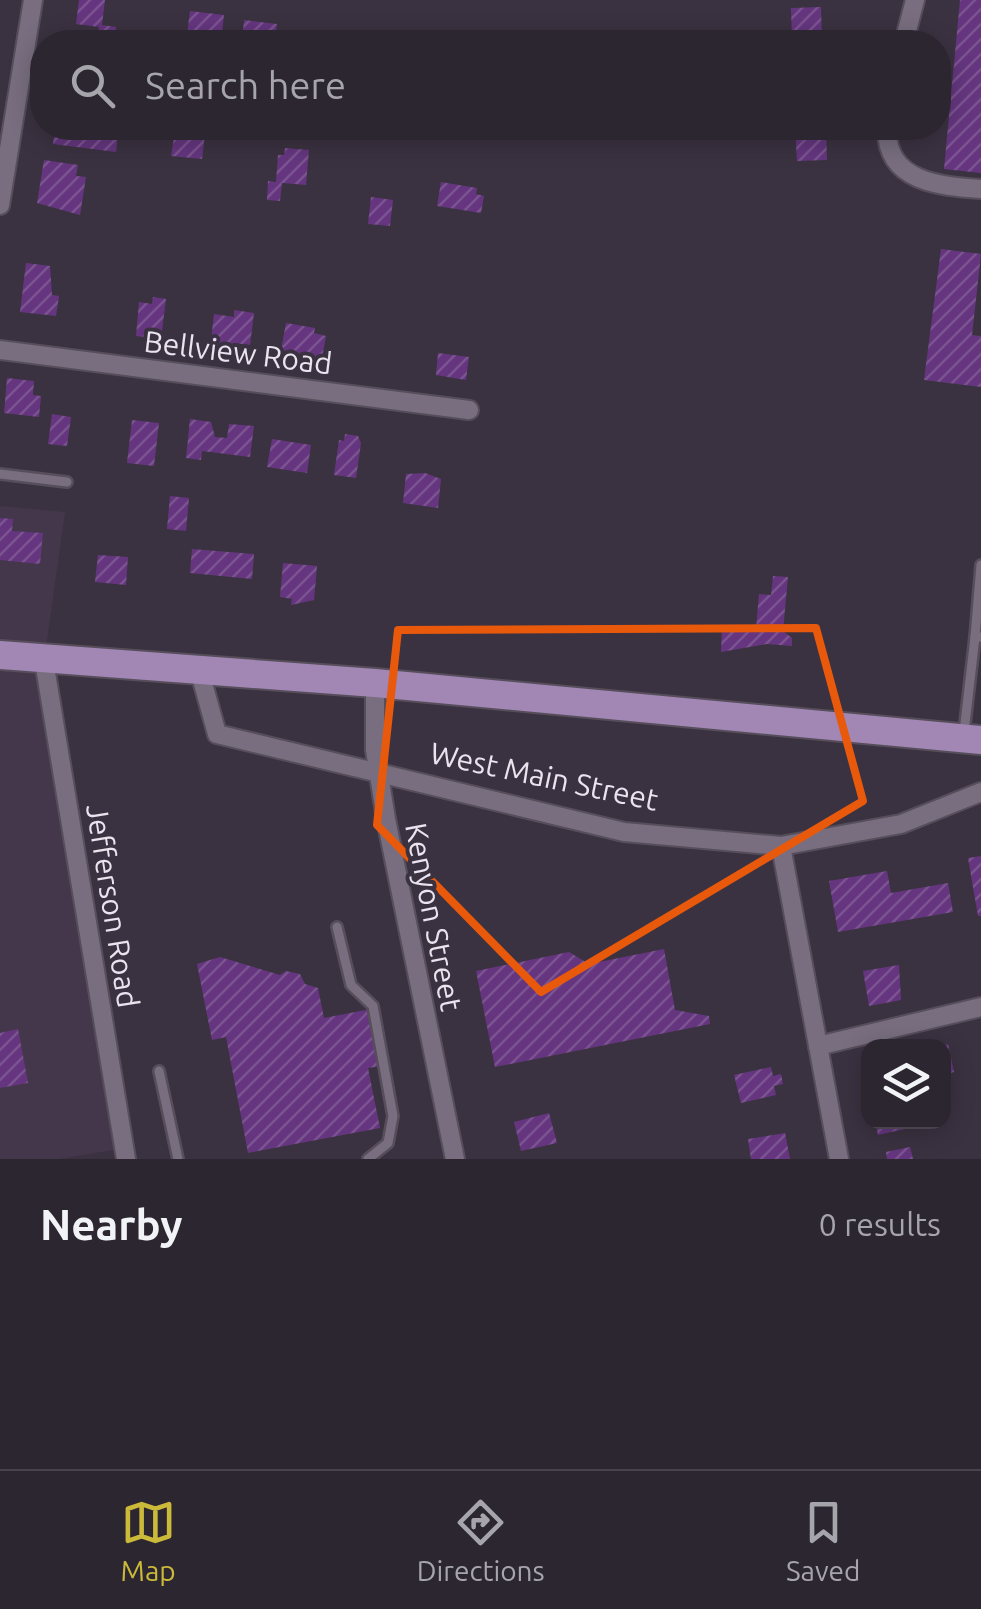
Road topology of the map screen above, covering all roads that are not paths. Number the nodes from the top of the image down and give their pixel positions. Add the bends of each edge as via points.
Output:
1 (33, 0) edge
2 (916, 0) edge
3 (907, 30) edge
4 (23, 55) junction
5 (30, 56) edge
6 (890, 140) edge
7 (981, 189) edge
8 (0, 204) edge
9 (0, 350) edge
10 (469, 410) dead end
11 (0, 474) edge
12 (67, 482) dead end
13 (981, 566) edge
14 (978, 637) edge
15 (0, 656) edge
16 (44, 661) junction
17 (200, 669) junction
18 (374, 684) junction
19 (972, 740) edge
20 (380, 774) junction
21 (981, 792) edge
22 (781, 846) junction
23 (337, 926) dead end
24 (981, 1007) edge
25 (818, 1046) junction
26 (159, 1071) dead end
27 (126, 1159) edge
28 (178, 1159) edge
29 (368, 1159) edge
30 (455, 1159) edge
31 (840, 1159) edge

1 - 4 street
2 - 3 street
4 - 5 street
4 - 8 street
6 - 7 street via 895,162 918,180
9 - 10 street, Bellview Road
11 - 12 lane
13 - 14 lane
14 - 19 lane
15 - 16 main road
16 - 17 main road
16 - 27 street, Jefferson Road
17 - 18 main road
17 - 20 street, West Main Street via 217,734
18 - 19 main road
18 - 20 street, Kenyon Street
20 - 22 street, West Main Street via 624,832
20 - 30 street, Kenyon Street
21 - 22 street, West Main Street via 901,824
22 - 25 street
23 - 29 lane via 351,985 373,1006 393,1116 388,1143
24 - 25 street
25 - 31 street
26 - 28 lane

